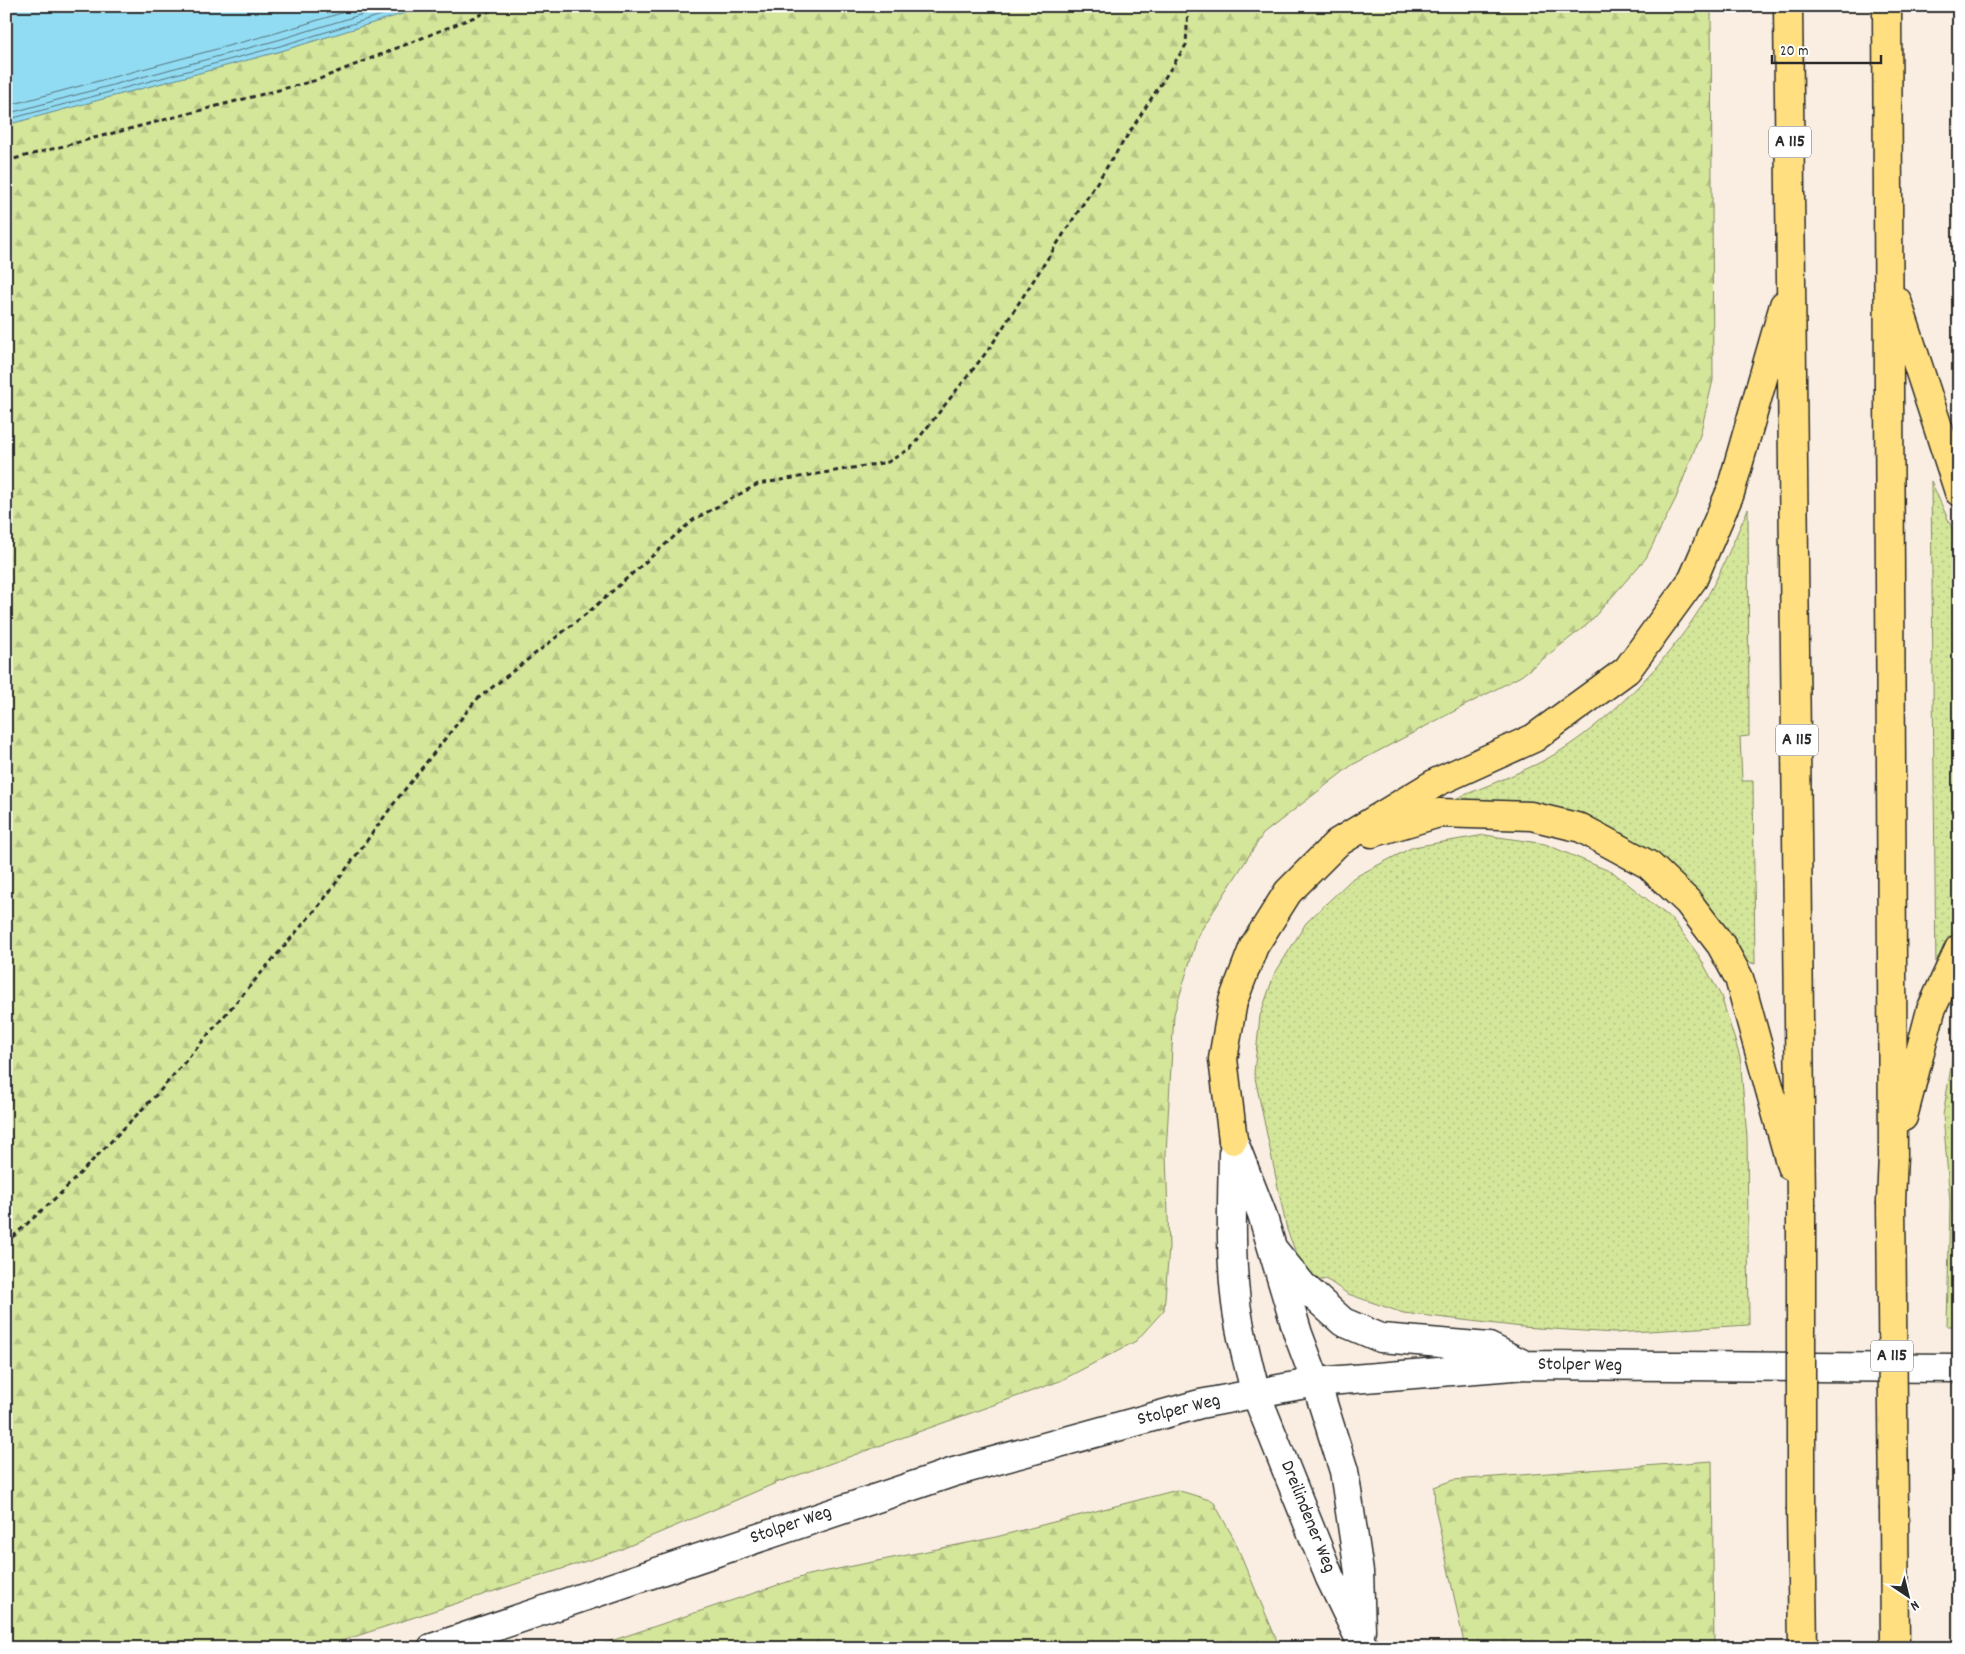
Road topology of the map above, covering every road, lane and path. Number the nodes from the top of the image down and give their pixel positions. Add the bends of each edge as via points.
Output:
1 (502, 6) edge
2 (1188, 6) edge
3 (1788, 6) edge
4 (1887, 6) edge
5 (6, 161) edge
6 (1888, 273) junction
7 (1792, 277) junction
8 (1959, 492) edge
9 (1337, 843) junction
10 (1959, 949) edge
11 (1233, 1140) junction
12 (1893, 1155) junction
13 (1801, 1203) junction
14 (6, 1243) edge
15 (1273, 1249) junction
16 (1525, 1366) junction
17 (1959, 1368) edge
18 (1316, 1382) junction
19 (1256, 1394) junction
20 (1362, 1643) edge
21 (432, 1648) edge
22 (1803, 1648) edge
23 (1895, 1648) edge

1 - 5 path via 317,80
2 - 14 path via 1186,45 989,350 911,448 888,462 758,484 693,520 591,610 476,700 398,798 322,902 159,1092 62,1192
3 - 7 highway, A 115
4 - 6 highway, A 115
6 - 8 highway
6 - 12 highway, A 115
7 - 9 highway via 1730,493 1693,579 1627,670 1534,738 1437,782
7 - 13 highway, A 115
9 - 11 highway via 1288,892 1254,946 1233,1001 1223,1059
9 - 13 highway via 1439,813 1531,816 1581,828 1649,865 1688,902 1721,945 1739,978
10 - 12 highway via 1931,1010
11 - 15 street, Dreilindener Weg
11 - 19 street, Dreilindener Weg via 1232,1223 1236,1302
12 - 23 highway, A 115, bridge
13 - 22 highway, A 115, bridge
15 - 16 street via 1303,1286 1343,1322 1381,1338 1489,1347
15 - 18 street, Dreilindener Weg
16 - 17 street, Stolper Weg
16 - 18 street, Stolper Weg
18 - 19 street, Stolper Weg
18 - 20 street, Dreilindener Weg via 1344,1471 1354,1525
19 - 20 street, Dreilindener Weg via 1330,1578
19 - 21 street, Stolper Weg via 1200,1404 954,1472

